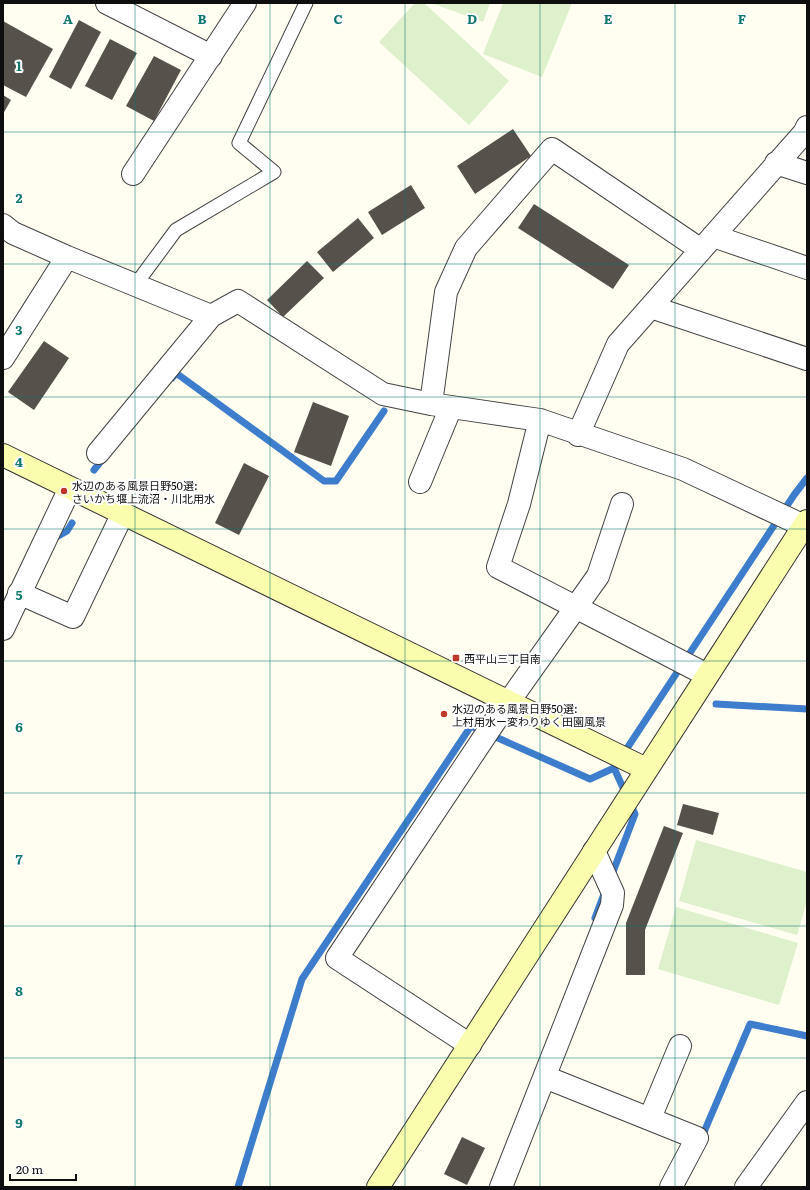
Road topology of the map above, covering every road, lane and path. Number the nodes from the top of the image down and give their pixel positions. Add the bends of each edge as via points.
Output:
1 (107, 3) edge
2 (246, 3) edge
3 (306, 3) edge
4 (211, 56) junction
5 (807, 127) edge
6 (776, 163) junction
7 (807, 173) edge
8 (133, 174) dead end
9 (3, 225) edge
10 (707, 243) junction
11 (67, 257) junction
12 (807, 268) edge
13 (136, 284) junction
14 (651, 307) junction
15 (211, 316) junction
16 (3, 358) edge
17 (807, 359) edge
18 (441, 406) junction
19 (540, 420) junction
20 (578, 435) junction
21 (98, 453) dead end
22 (3, 455) edge
23 (420, 482) dead end
24 (70, 488) junction
25 (622, 504) dead end
26 (123, 513) junction
27 (793, 519) edge
28 (19, 593) junction
29 (576, 608) junction
30 (3, 629) edge
31 (700, 672) junction
32 (508, 702) junction
33 (638, 765) junction
34 (594, 851) junction
35 (470, 1045) junction
36 (680, 1046) dead end
37 (545, 1077) junction
38 (807, 1102) edge
39 (650, 1118) junction
40 (378, 1187) edge
41 (500, 1187) edge
42 (671, 1187) edge
43 (746, 1187) edge

1 - 4 street
2 - 4 street
3 - 13 lane via 239,143 274,172 176,230
4 - 8 street
5 - 6 street
6 - 7 street
6 - 10 street
9 - 11 street via 13,233
10 - 12 street
10 - 14 street
10 - 18 street via 552,149 466,248 446,292
11 - 13 street
11 - 16 street
13 - 15 street
14 - 17 street
14 - 20 street via 618,344
15 - 18 street via 238,301 383,394
15 - 21 street
18 - 19 street
18 - 23 street
19 - 20 street
19 - 29 street via 520,504 498,567
20 - 27 street via 683,470
22 - 24 street
24 - 26 street
24 - 28 street
25 - 29 street via 598,576
26 - 28 street via 73,617
26 - 32 street
27 - 31 street
28 - 30 street
29 - 31 street
29 - 32 street
31 - 33 street
32 - 33 street
32 - 35 street via 337,958
33 - 34 street
34 - 35 street
34 - 37 street via 613,893 612,906
35 - 40 street
36 - 39 street
37 - 39 street
37 - 41 street
38 - 43 street
39 - 42 street via 697,1138

